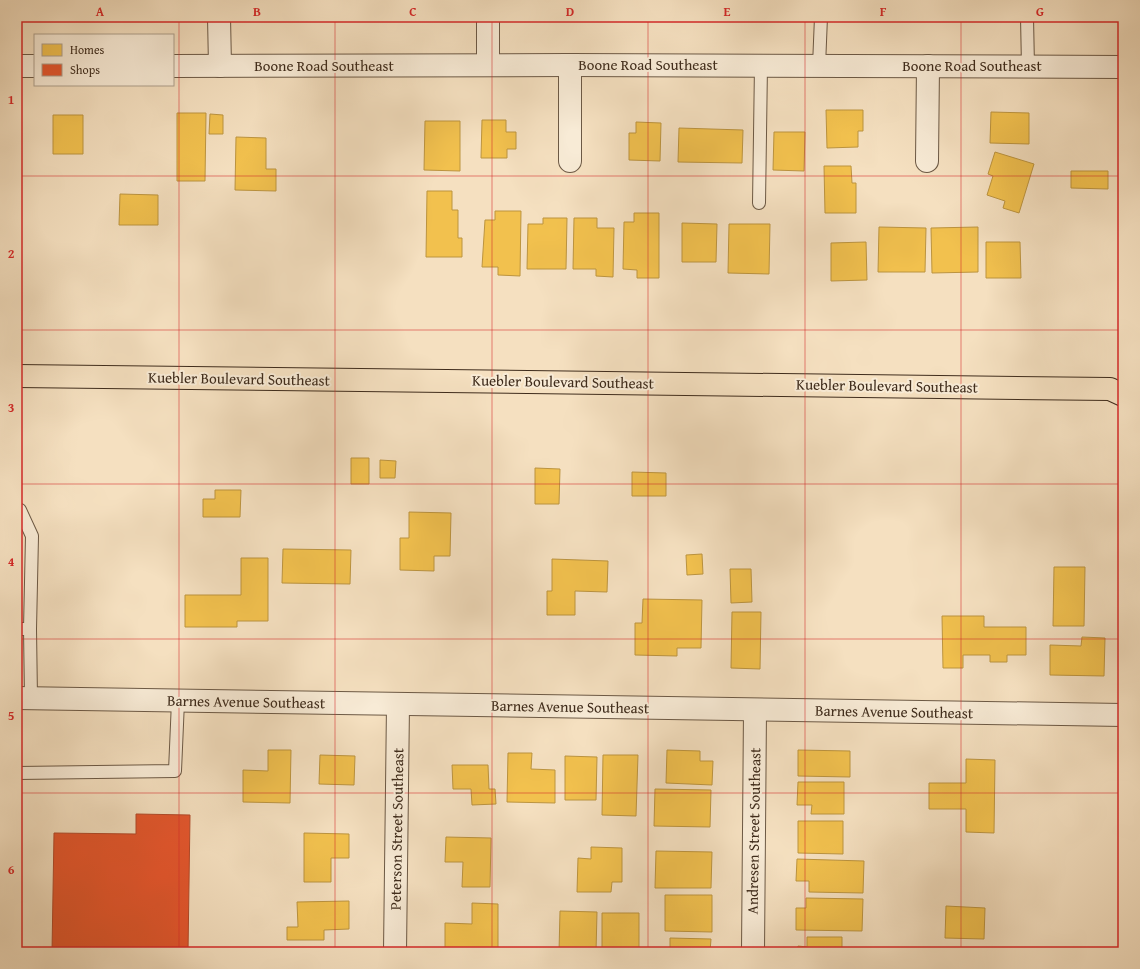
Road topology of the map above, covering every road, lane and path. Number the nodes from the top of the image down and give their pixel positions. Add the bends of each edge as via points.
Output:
1 (219, 17) edge
2 (488, 17) edge
3 (821, 17) edge
4 (1027, 17) edge
5 (488, 65) junction
6 (570, 65) junction
7 (761, 65) junction
8 (17, 66) edge
9 (34, 66) edge
10 (174, 66) edge
11 (220, 66) junction
12 (819, 66) junction
13 (928, 66) junction
14 (1028, 67) junction
15 (1123, 67) edge
16 (570, 161) dead end
17 (927, 161) dead end
18 (759, 203) dead end
19 (17, 376) edge
20 (1119, 389) edge
21 (19, 510) edge
22 (17, 629) edge
23 (30, 630) junction
24 (24, 698) edge
25 (178, 701) junction
26 (398, 705) junction
27 (755, 710) junction
28 (1123, 715) edge
29 (17, 773) edge
30 (395, 952) edge
31 (753, 952) edge

1 - 11 street
2 - 5 street
3 - 12 lane
4 - 14 lane
5 - 6 street, Boone Road Southeast
5 - 11 street, Boone Road Southeast
6 - 7 street, Boone Road Southeast
6 - 16 street
7 - 12 street, Boone Road Southeast
7 - 18 lane
8 - 9 street
10 - 11 street, Boone Road Southeast
12 - 13 street, Boone Road Southeast
13 - 14 street, Boone Road Southeast
13 - 17 street
14 - 15 street, Boone Road Southeast
19 - 20 main road, Kuebler Boulevard Southeast
21 - 23 lane via 32,536
22 - 23 lane
23 - 24 lane
24 - 25 street, Barnes Avenue Southeast
25 - 26 street, Barnes Avenue Southeast
25 - 29 lane via 175,771
26 - 27 street, Barnes Avenue Southeast
26 - 30 street, Peterson Street Southeast
27 - 28 street, Barnes Avenue Southeast
27 - 31 street, Andresen Street Southeast

